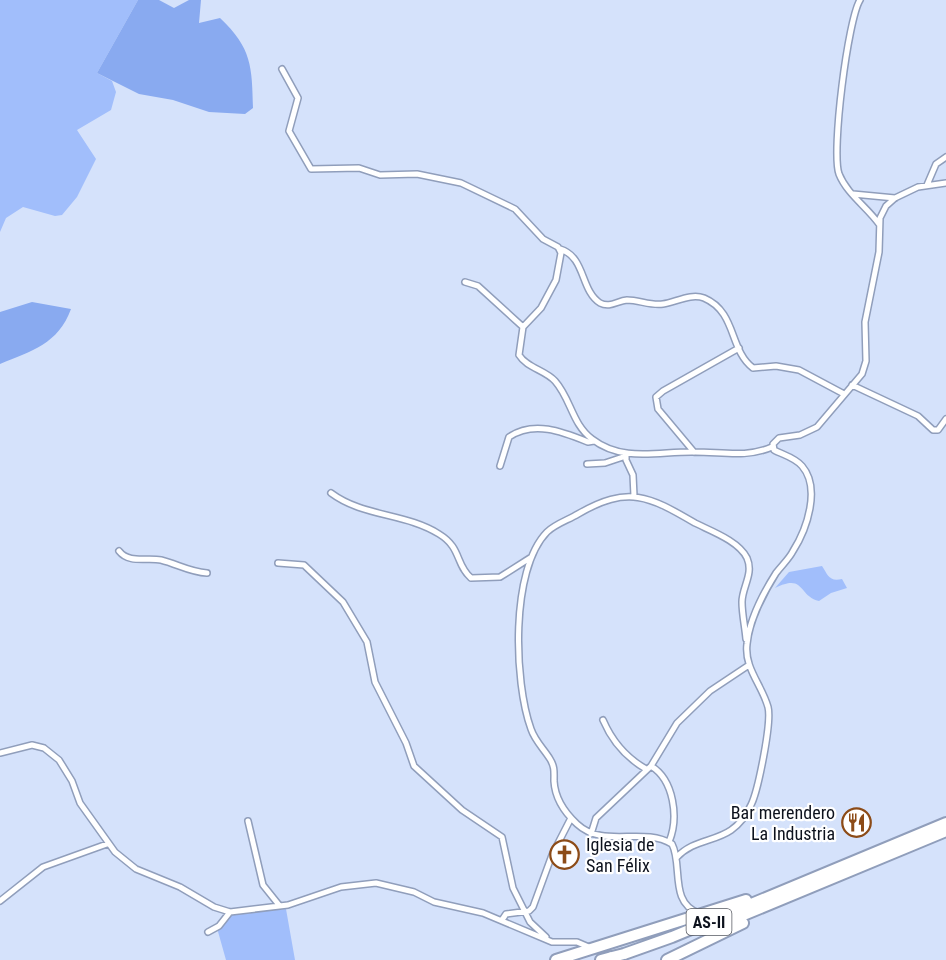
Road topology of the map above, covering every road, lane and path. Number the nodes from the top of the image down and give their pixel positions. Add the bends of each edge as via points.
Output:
1 (860, 0) edge
2 (282, 69) dead end
3 (946, 157) edge
4 (946, 183) edge
5 (927, 185) junction
6 (853, 194) junction
7 (895, 198) junction
8 (879, 224) junction
9 (560, 249) junction
10 (465, 282) dead end
11 (523, 327) junction
12 (739, 348) junction
13 (852, 385) junction
14 (844, 394) junction
15 (946, 419) edge
16 (594, 441) junction
17 (772, 447) junction
18 (694, 452) junction
19 (626, 455) junction
20 (587, 464) dead end
21 (500, 466) dead end
22 (331, 493) dead end
23 (634, 496) junction
24 (119, 551) dead end
25 (530, 558) junction
26 (278, 563) dead end
27 (207, 573) dead end
28 (747, 643) junction
29 (749, 665) junction
30 (603, 720) dead end
31 (0, 753) edge
32 (648, 767) junction
33 (571, 818) junction
34 (248, 821) dead end
35 (946, 823) edge
36 (946, 831) edge
37 (591, 834) junction
38 (669, 842) junction
39 (107, 844) junction
40 (676, 858) junction
41 (791, 892) junction
42 (0, 901) edge
43 (685, 903) junction
44 (279, 905) junction
45 (230, 912) junction
46 (525, 912) junction
47 (690, 917) junction
48 (502, 920) junction
49 (208, 932) dead end
50 (552, 942) junction
51 (611, 943) junction
52 (590, 950) junction
53 (616, 958) edge
54 (556, 960) edge
55 (667, 960) edge

1 - 6 street via 852,19 835,141 837,169
2 - 9 street via 298,98 289,124 292,141 310,169 359,168 380,175 417,174 467,185 515,209 543,239
3 - 5 street via 936,164
4 - 5 street
5 - 7 street
6 - 7 street
6 - 8 street
7 - 8 street via 882,212
8 - 13 street via 879,252 865,322 865,367
9 - 11 street via 558,274 550,293
9 - 12 street via 573,257 596,300 604,304 628,300 662,305 694,296 706,299 726,318
10 - 11 street via 478,286
11 - 16 street via 519,355 556,382 576,422
12 - 14 street via 753,368 799,370
12 - 18 street via 657,398 658,409
13 - 14 street
13 - 15 street via 918,416 933,430 938,430
14 - 17 street via 818,427 779,438
16 - 19 street
16 - 21 street via 546,428 531,429 509,437
17 - 18 street via 729,455
17 - 28 street via 796,460 806,471 811,490 809,507 800,538 764,596
18 - 19 street
19 - 20 street via 605,463
19 - 23 street via 633,475
22 - 25 street via 357,509 439,533 456,547 471,578 500,577
23 - 25 street via 602,500 551,529
23 - 28 street via 671,509 745,554 749,566 742,603
24 - 27 street via 131,559 158,559
25 - 33 street via 523,576 518,626 524,694 531,732 554,767 556,796
26 - 46 street via 304,565 352,615 367,642 378,691 406,743 411,761 462,810 502,837 513,888
28 - 29 street
29 - 32 street via 710,691 677,723
29 - 40 street via 768,706 770,720 752,804 727,834 691,847
30 - 32 street via 613,741 625,754
31 - 39 street via 32,744 59,760 80,803
32 - 37 street via 602,812
32 - 38 street via 661,774 672,795 673,832
33 - 37 street
33 - 46 street via 552,855 538,899
34 - 44 street via 263,885
35 - 41 highway, AS-II
36 - 41 highway, AS-II
37 - 38 street
38 - 40 street
39 - 42 street via 43,867
39 - 45 street via 136,869
40 - 43 street via 676,877
41 - 47 highway
41 - 53 highway, AS-II
41 - 55 highway
43 - 47 street
43 - 47 street
44 - 45 street
44 - 48 street via 301,903 341,887 376,883 401,887 434,902
45 - 49 street
46 - 48 street via 506,914
46 - 50 street
47 - 51 highway via 630,938 614,934
48 - 50 street
50 - 52 street
51 - 52 highway
51 - 53 street
52 - 54 highway

